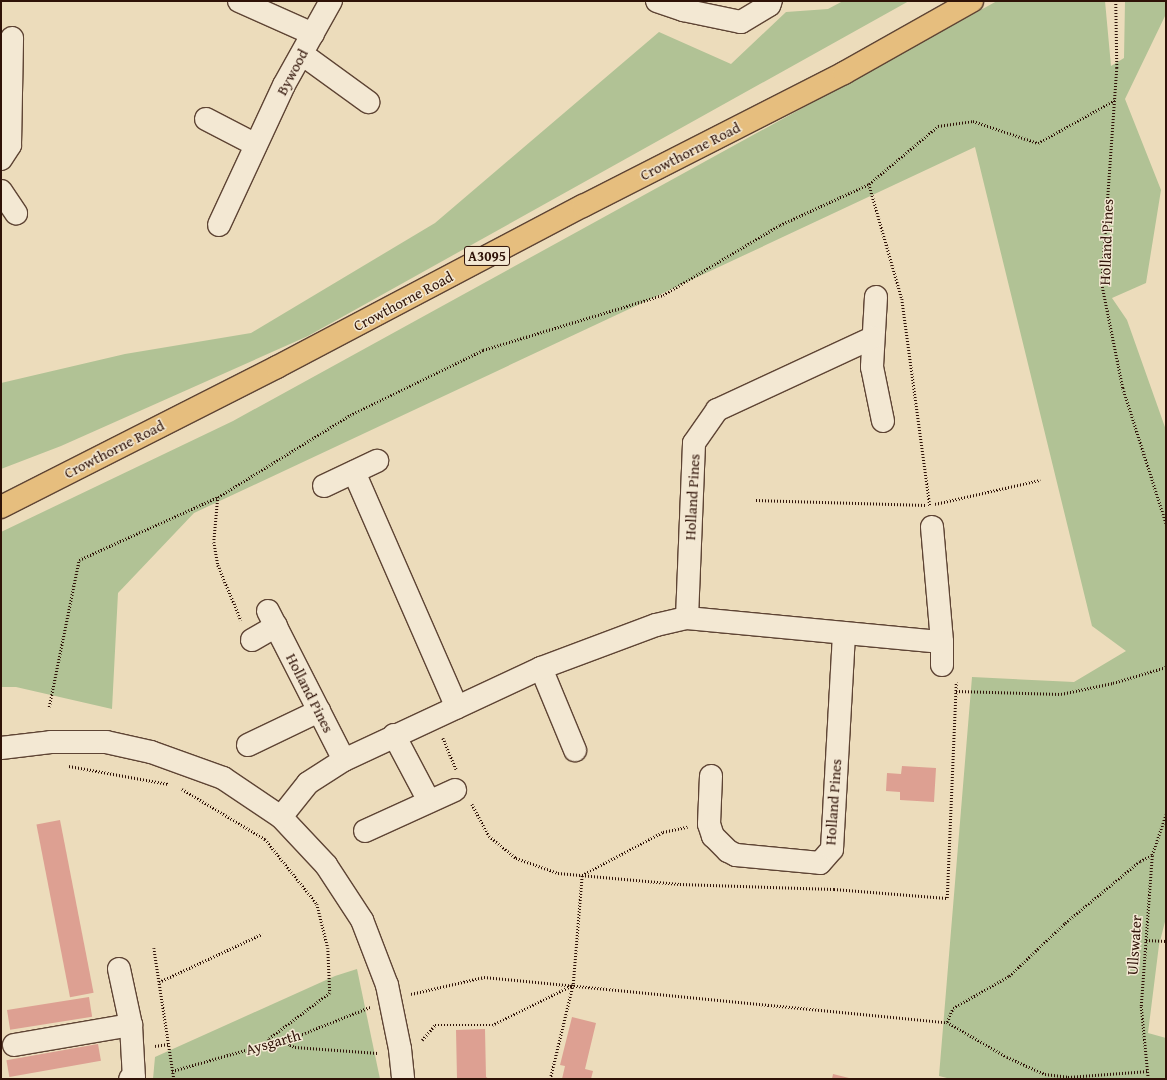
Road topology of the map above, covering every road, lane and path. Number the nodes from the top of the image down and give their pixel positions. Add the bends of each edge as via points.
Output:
1 (239, 1) edge
2 (331, 1) edge
3 (657, 1) edge
4 (771, 1) edge
5 (972, 1) edge
6 (1116, 1) edge
7 (313, 34) junction
8 (12, 38) dead end
9 (302, 54) junction
10 (1115, 100) junction
11 (368, 102) dead end
12 (206, 120) dead end
13 (256, 145) junction
14 (1, 159) edge
15 (869, 184) junction
16 (1, 192) edge
17 (16, 212) dead end
18 (219, 226) dead end
19 (876, 297) dead end
20 (872, 338) junction
21 (883, 421) dead end
22 (377, 461) dead end
23 (354, 472) junction
24 (1040, 480) dead end
25 (324, 486) dead end
26 (218, 497) junction
27 (756, 500) dead end
28 (930, 505) junction
29 (1, 507) edge
30 (1166, 523) edge
31 (932, 527) joint
32 (687, 618) junction
33 (844, 634) junction
34 (252, 640) joint
35 (942, 642) junction
36 (1166, 667) edge
37 (541, 668) junction
38 (949, 672) joint
39 (956, 691) junction
40 (50, 707) dead end
41 (457, 708) junction
42 (319, 711) junction
43 (434, 718) junction
44 (394, 735) junction
45 (248, 745) dead end
46 (1, 748) edge
47 (575, 750) dead end
48 (344, 760) junction
49 (66, 766) dead end
50 (711, 776) dead end
51 (461, 788) junction
52 (430, 802) junction
53 (1166, 814) edge
54 (281, 817) junction
55 (709, 824) junction
56 (365, 831) dead end
57 (1152, 855) junction
58 (582, 875) junction
59 (262, 934) dead end
60 (1146, 940) junction
61 (1166, 941) edge
62 (154, 948) dead end
63 (119, 969) dead end
64 (159, 982) junction
65 (573, 984) junction
66 (411, 994) dead end
67 (371, 1006) dead end
68 (947, 1022) junction
69 (131, 1024) junction
70 (286, 1039) junction
71 (269, 1043) junction
72 (419, 1044) dead end
73 (14, 1045) dead end
74 (379, 1053) dead end
75 (172, 1071) junction
76 (1149, 1071) junction
77 (130, 1079) edge
78 (174, 1079) edge
79 (403, 1079) edge
80 (550, 1079) edge
81 (1148, 1079) edge

1 - 7 street
2 - 7 street, Bywood
3 - 4 street via 683,10 741,22 769,5
5 - 29 main road, Crowthorne Road / A3095 via 844,72 277,367
6 - 10 path, Holland Pines
7 - 9 street, Bywood
8 - 14 street via 10,145
9 - 11 street
9 - 13 street, Bywood
10 - 15 path via 1038,142 973,121 938,126
10 - 30 path, Holland Pines via 1102,284 1123,388
12 - 13 street
13 - 18 street, Bywood
15 - 26 path via 780,225 663,295 483,350 350,415
15 - 28 path via 902,299
16 - 17 street
19 - 20 street
20 - 21 street via 872,367
20 - 32 street, Holland Pines via 716,410 694,443
22 - 23 street
23 - 25 street
23 - 41 street
24 - 28 path
26 - 34 path via 214,542 218,565 243,627
26 - 40 path via 79,560
27 - 28 path
28 - 31 path
31 - 35 street
32 - 33 street
32 - 37 street via 656,625
33 - 35 street
33 - 55 street, Holland Pines via 832,849 820,863 736,855 720,844
34 - 42 street, Holland Pines via 272,618
35 - 38 street
36 - 39 path via 1113,683 1061,694
37 - 41 street
37 - 47 street
38 - 39 path
39 - 58 path via 947,898 834,890 680,884
41 - 43 street
42 - 45 street
42 - 48 street, Holland Pines
43 - 44 street
43 - 51 path
44 - 48 street
44 - 52 street
46 - 54 street via 51,742 106,742 151,752 224,778
48 - 54 street via 308,783
49 - 71 path via 176,785 265,839 317,904 328,948 330,993 269,1039
50 - 55 street
51 - 52 street
51 - 58 path via 489,836 516,858 558,873
52 - 56 street
53 - 57 path, Ullswater
54 - 79 street via 326,865 362,920 388,985
55 - 58 path via 663,832
57 - 60 path, Ullswater
57 - 68 path via 1140,861 1065,923 1009,976 953,1008
58 - 65 path
59 - 64 path
60 - 61 path
60 - 76 path, Ullswater via 1140,1006
62 - 64 path
63 - 69 street
64 - 75 path
65 - 66 path via 484,977
65 - 68 path
65 - 72 path via 492,1025 436,1026
65 - 80 path
67 - 70 path, Aysgarth
68 - 76 path via 1007,1057 1045,1074 1068,1077
69 - 73 street
69 - 77 street via 134,1078
70 - 71 path, Aysgarth
70 - 74 path via 295,1047
71 - 75 path, Aysgarth
75 - 78 path
76 - 81 path, Ullswater

